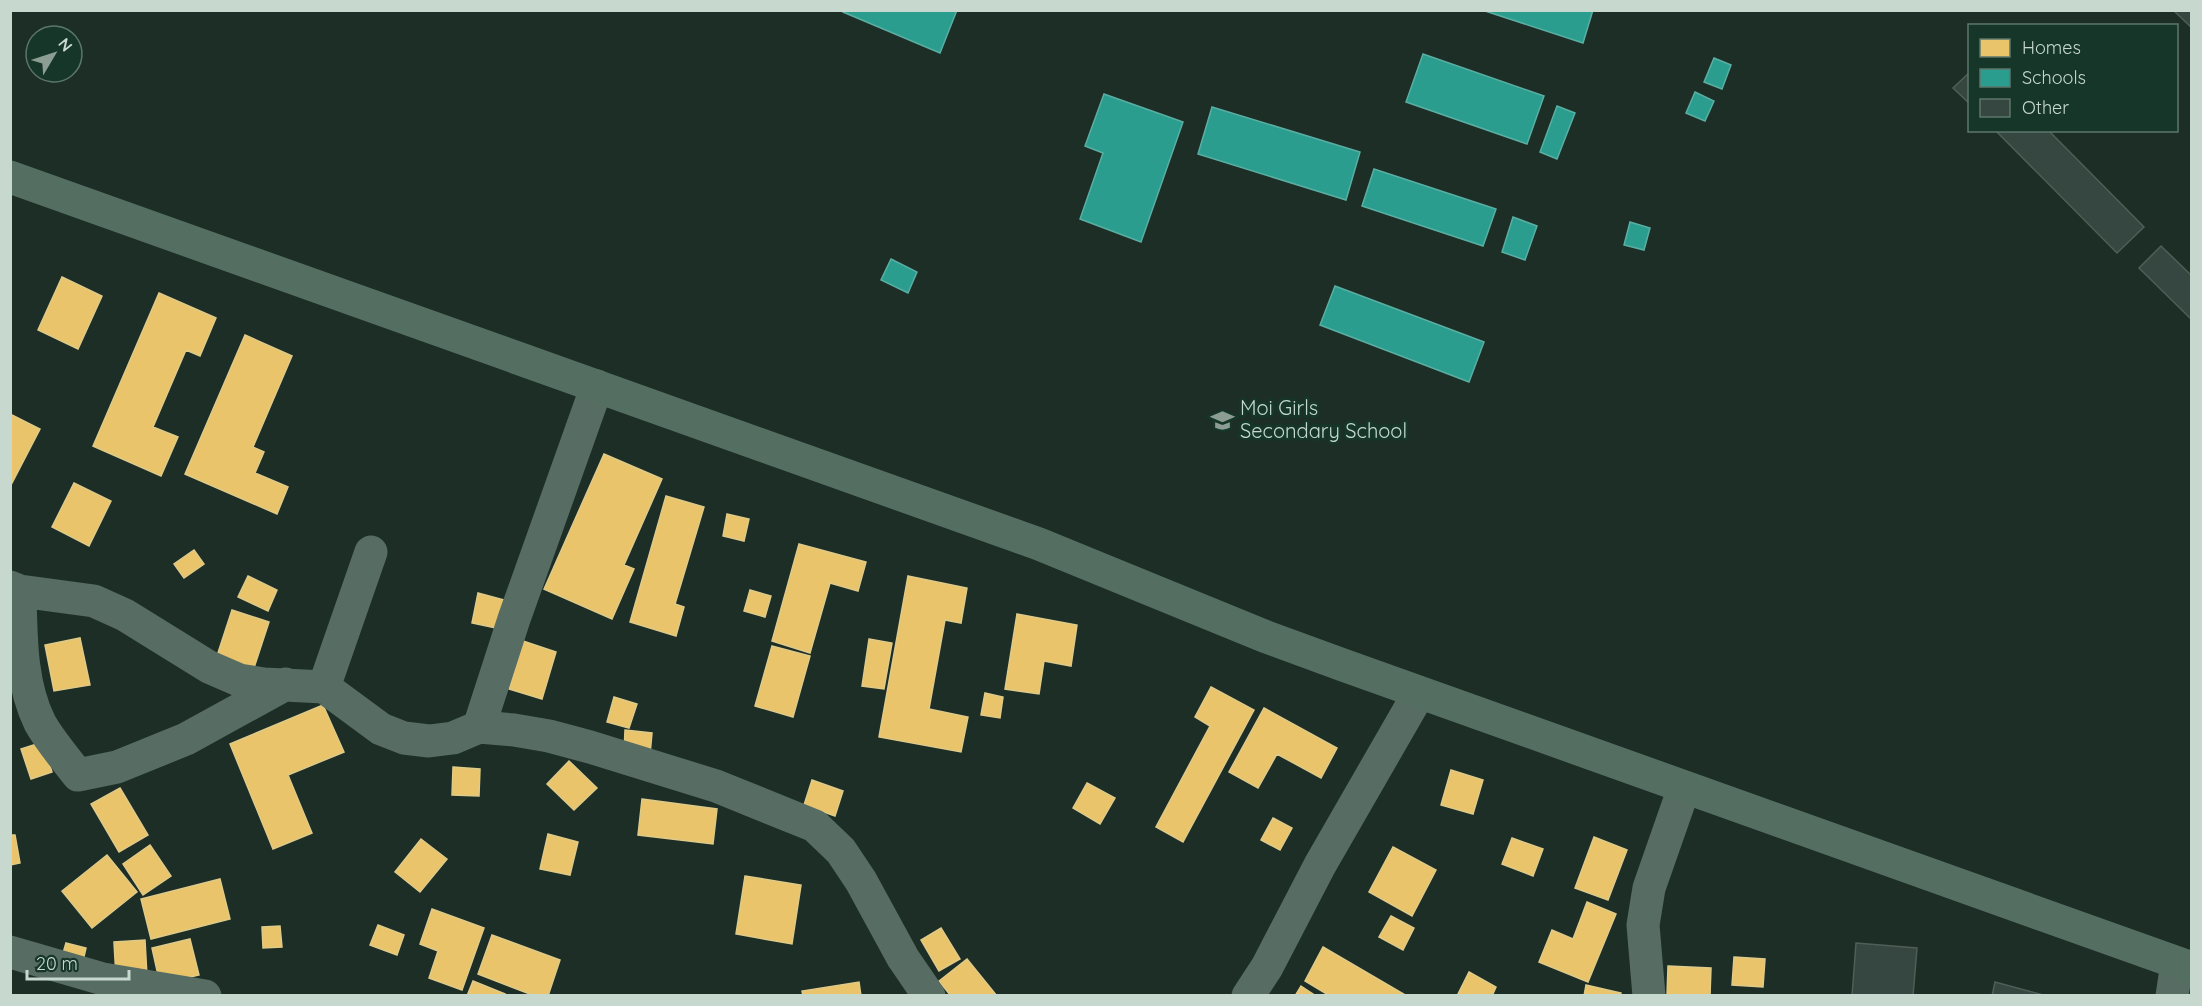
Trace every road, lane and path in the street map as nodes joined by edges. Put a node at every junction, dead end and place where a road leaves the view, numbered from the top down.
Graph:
1 (10, 177) edge
2 (597, 386) junction
3 (371, 552) dead end
4 (15, 589) edge
5 (286, 684) junction
6 (324, 687) junction
7 (1419, 693) junction
8 (479, 727) junction
9 (1684, 788) junction
10 (10, 952) edge
11 (2184, 965) edge
12 (205, 996) edge
13 (929, 996) edge
14 (1248, 996) edge
15 (1649, 996) edge
16 (2172, 996) edge

1 - 2 main road
2 - 7 main road
2 - 8 street
3 - 6 street
4 - 5 street
4 - 5 street
5 - 6 street
6 - 8 street
7 - 9 main road
7 - 14 street
8 - 13 street
9 - 11 main road
9 - 15 street
10 - 12 street
11 - 16 street

